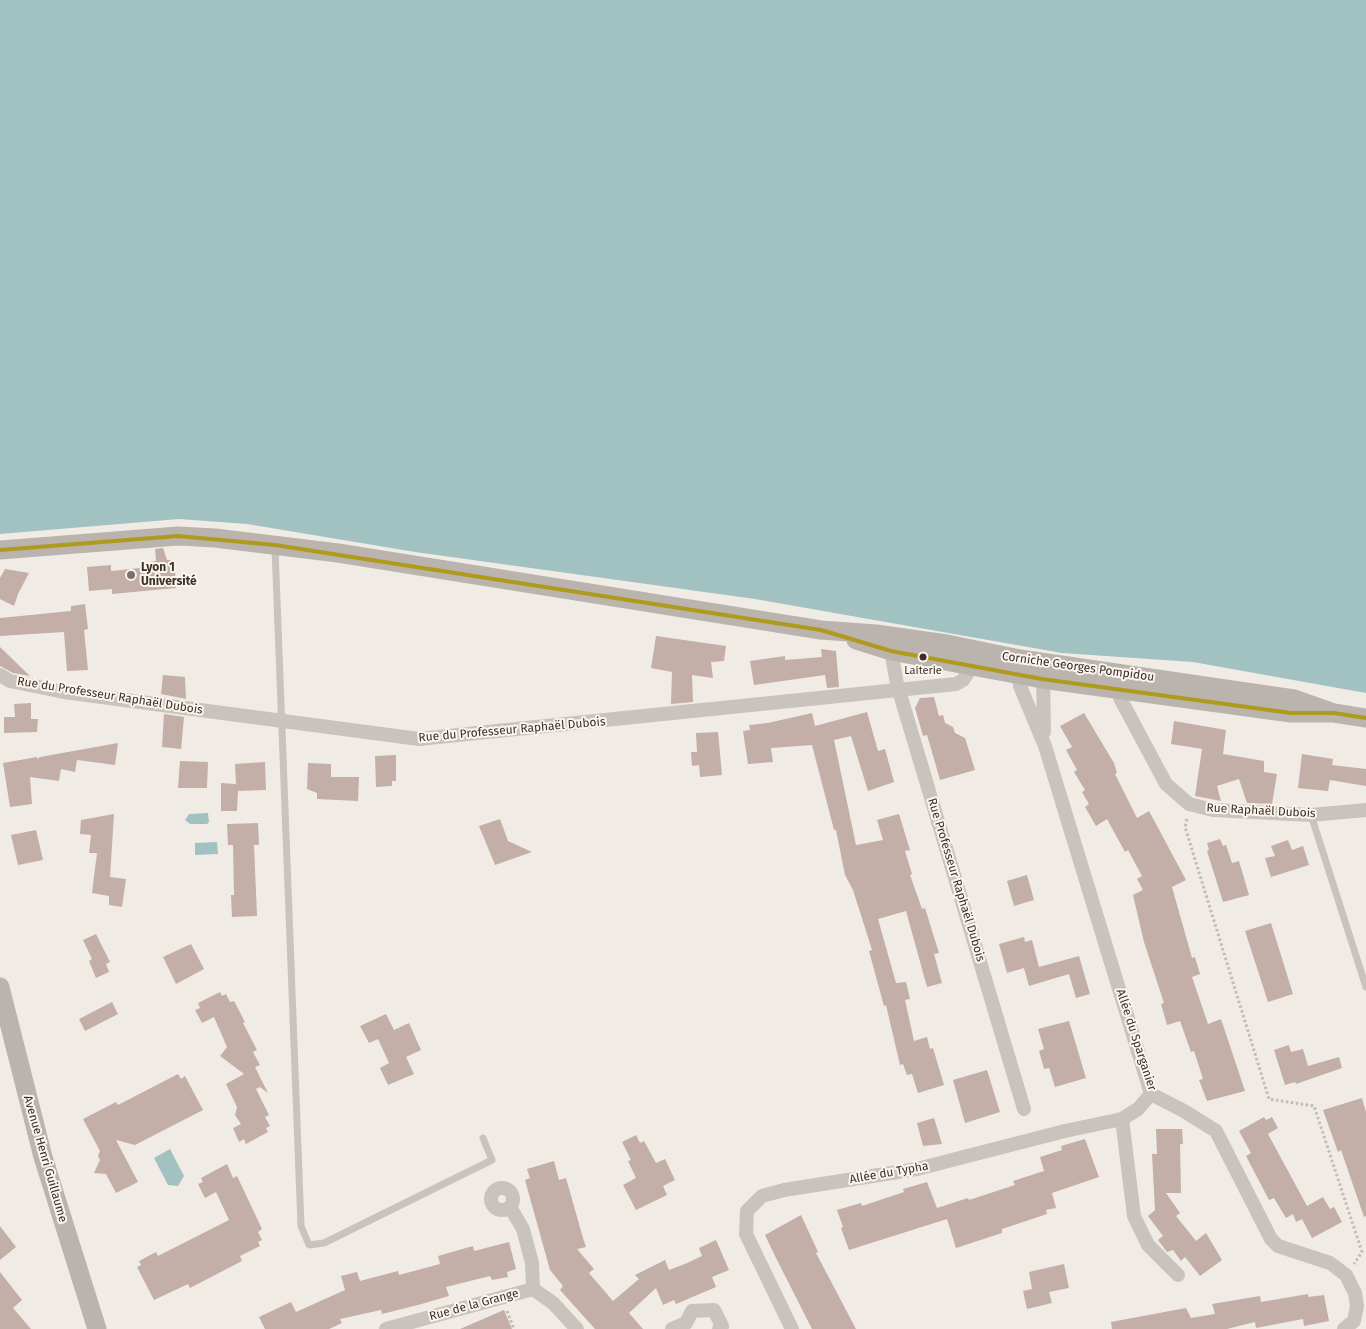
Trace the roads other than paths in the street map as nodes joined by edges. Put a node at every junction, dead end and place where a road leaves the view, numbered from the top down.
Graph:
1 (275, 545) junction
2 (0, 550) edge
3 (821, 630) junction
4 (890, 650) junction
5 (971, 658) junction
6 (1020, 667) junction
7 (1042, 671) junction
8 (0, 675) edge
9 (1121, 682) junction
10 (899, 691) junction
11 (1366, 718) edge
12 (282, 722) junction
13 (1045, 746) junction
14 (1366, 810) edge
15 (1310, 815) junction
16 (0, 987) edge
17 (1366, 987) edge
18 (1151, 1094) junction
19 (1024, 1109) dead end
20 (1122, 1119) junction
21 (483, 1138) dead end
22 (510, 1207) dead end
23 (1178, 1275) dead end
24 (533, 1289) junction
25 (687, 1326) edge
26 (97, 1329) edge
27 (386, 1329) edge
28 (577, 1329) edge
29 (672, 1329) edge
30 (719, 1329) edge
31 (792, 1329) edge
32 (1344, 1329) edge

1 - 2 main road, Corniche Georges Pompidou
1 - 3 main road, Corniche Georges Pompidou
1 - 12 lane
3 - 4 main road, Corniche Georges Pompidou
3 - 5 main road, Corniche Georges Pompidou
4 - 5 main road, Corniche Georges Pompidou
4 - 10 street, Rue Professeur Raphaël Dubois
5 - 6 main road, Corniche Georges Pompidou
5 - 10 street, Rue du Professeur Raphaël Dubois
6 - 7 main road, Corniche Georges Pompidou
6 - 13 street, Allée du Sparganier
7 - 9 main road, Corniche Georges Pompidou
7 - 13 street, Allée du Sparganier
8 - 12 street, Rue du Professeur Raphaël Dubois
9 - 11 main road, Corniche Georges Pompidou
9 - 15 street, Rue Raphaël Dubois
10 - 12 street, Rue du Professeur Raphaël Dubois
10 - 19 street, Rue Professeur Raphaël Dubois
12 - 21 lane
13 - 18 street, Allée du Sparganier
14 - 15 street, Rue Raphaël Dubois
15 - 17 lane
16 - 26 main road, Avenue Henri Guillaume
18 - 20 street, Allée du Typha
18 - 32 street, Allée du Sparganier
20 - 23 street
20 - 31 street, Allée du Typha
22 - 24 street
24 - 27 street, Rue de la Grange
24 - 28 street, Rue de la Grange
25 - 29 street
25 - 30 street

